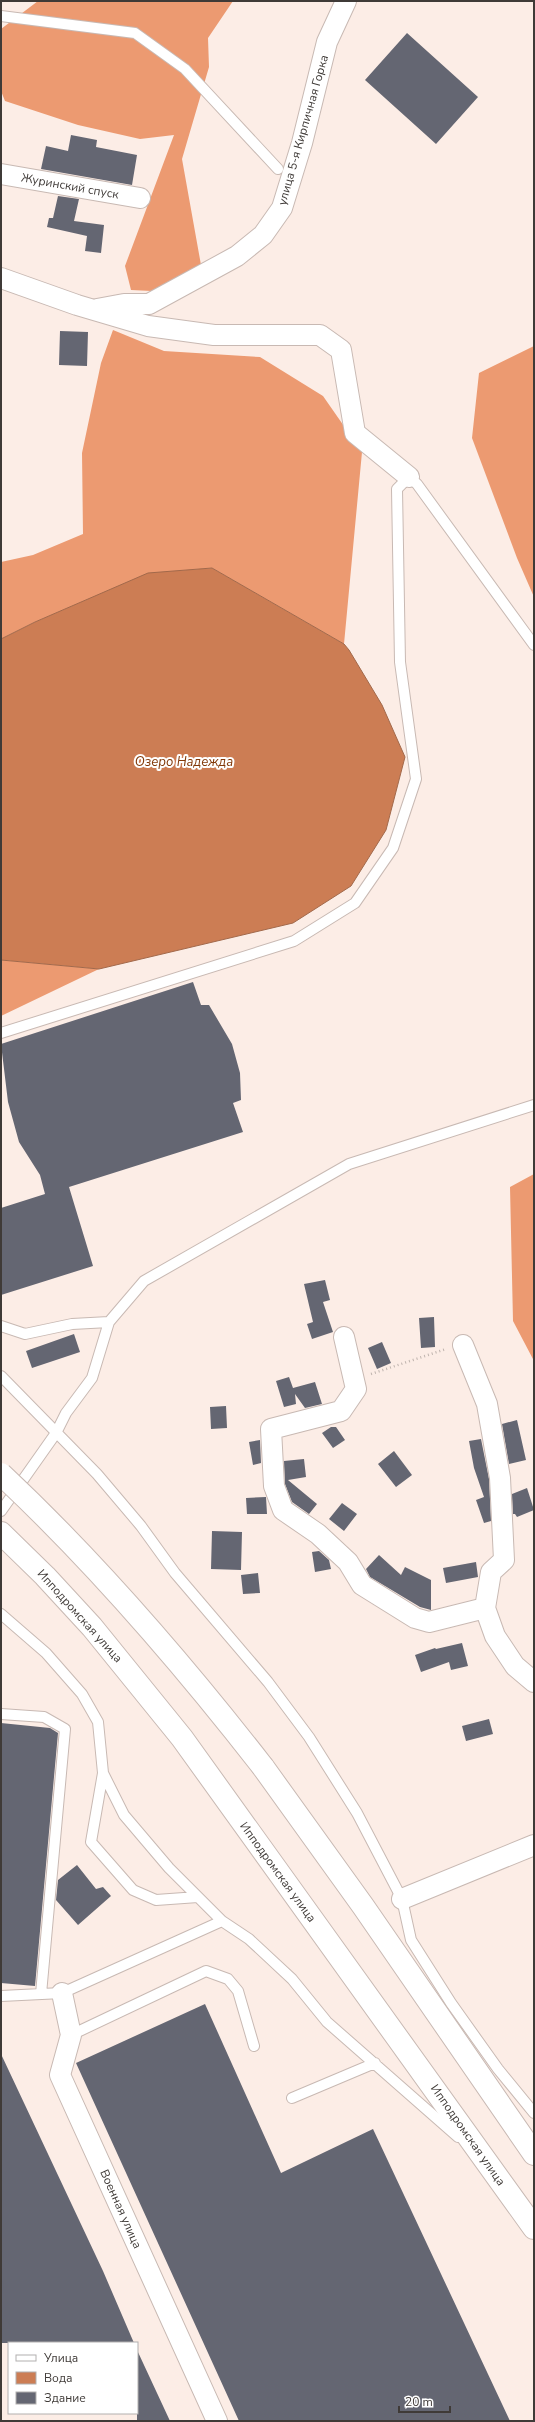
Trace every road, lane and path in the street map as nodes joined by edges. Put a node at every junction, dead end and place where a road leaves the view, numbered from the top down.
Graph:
1 (346, 1) edge
2 (1, 16) edge
3 (278, 169) dead end
4 (1, 174) edge
5 (140, 198) dead end
6 (1, 278) edge
7 (93, 310) junction
8 (409, 477) junction
9 (534, 645) edge
10 (1, 1033) edge
11 (534, 1106) edge
12 (109, 1322) junction
13 (1, 1326) edge
14 (344, 1337) dead end
15 (463, 1344) joint
16 (1, 1376) edge
17 (354, 1380) junction
18 (56, 1433) junction
19 (1, 1474) edge
20 (1, 1511) edge
21 (1, 1533) edge
22 (485, 1608) junction
23 (1, 1614) edge
24 (534, 1682) edge
25 (1, 1714) edge
26 (103, 1773) junction
27 (534, 1845) edge
28 (198, 1897) junction
29 (402, 1899) junction
30 (222, 1922) junction
31 (62, 1993) junction
32 (41, 1994) junction
33 (1, 1996) edge
34 (72, 2035) junction
35 (254, 2046) dead end
36 (375, 2063) junction
37 (292, 2098) dead end
38 (523, 2098) junction
39 (534, 2105) edge
40 (534, 2113) edge
41 (534, 2154) edge
42 (488, 2163) junction
43 (534, 2228) edge
44 (217, 2421) edge

1 - 7 street, улица 5-я Кирпичная Горка
2 - 3 lane
4 - 5 street, Журинский спуск
6 - 7 street
7 - 8 street
8 - 9 lane
8 - 10 lane
11 - 12 lane
12 - 13 lane
12 - 18 lane
14 - 17 street
15 - 17 path
15 - 22 street
16 - 18 lane
17 - 22 street
18 - 20 lane
18 - 29 lane
19 - 41 highway, bridge
21 - 42 highway, Ипподромская улица
22 - 24 street
23 - 26 lane
25 - 32 lane
26 - 28 lane
26 - 28 lane
27 - 29 street
28 - 30 lane
29 - 38 lane
30 - 31 lane
30 - 36 lane
31 - 32 lane
31 - 34 street
32 - 33 lane
34 - 35 lane
34 - 44 street, Военная улица
36 - 37 lane
36 - 42 lane
38 - 39 lane
38 - 40 lane
42 - 43 highway, Ипподромская улица

